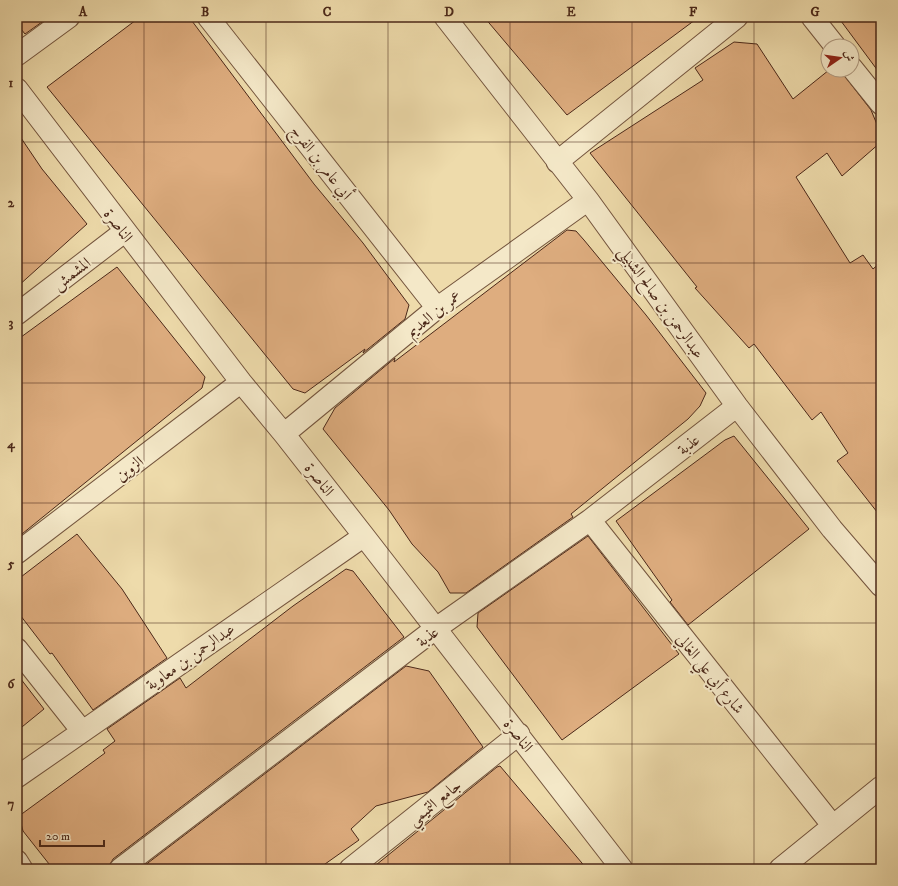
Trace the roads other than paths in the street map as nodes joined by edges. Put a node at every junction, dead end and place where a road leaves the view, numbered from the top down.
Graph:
1 (69, 17) edge
2 (208, 17) edge
3 (445, 17) edge
4 (737, 17) edge
5 (812, 17) edge
6 (829, 38) edge
7 (17, 55) edge
8 (860, 78) edge
9 (17, 89) edge
10 (881, 104) edge
11 (557, 162) junction
12 (588, 200) junction
13 (124, 232) junction
14 (437, 308) junction
15 (17, 314) edge
16 (241, 382) junction
17 (737, 406) junction
18 (284, 434) junction
19 (590, 520) junction
20 (364, 536) junction
21 (17, 553) edge
22 (877, 573) edge
23 (435, 629) junction
24 (17, 649) edge
25 (82, 731) junction
26 (519, 734) junction
27 (17, 777) edge
28 (881, 787) edge
29 (833, 826) junction
30 (17, 861) edge
31 (22, 869) edge
32 (120, 869) edge
33 (350, 869) edge
34 (622, 869) edge
35 (780, 869) edge

1 - 7 street
2 - 14 street, أبي عامر بن الفرج
3 - 11 street, عبدالرحمن بن صالح الشبيلي
4 - 11 street
5 - 6 street
8 - 10 street
9 - 13 street, الناصرة
11 - 12 street, عبدالرحمن بن صالح الشبيلي
12 - 14 street, عمر بن العديم
12 - 17 street, عبدالرحمن بن صالح الشبيلي
13 - 15 street, المشمش
13 - 16 street, الناصرة
14 - 18 street, عمر بن العديم
16 - 18 street, الناصرة
16 - 21 street, الزوين
17 - 19 street, عذبة
17 - 22 street, عبدالرحمن بن صالح الشبيلي
18 - 20 street, الناصرة
19 - 23 street, عذبة
19 - 29 street, شارع أبي علي الغالي
20 - 23 street, الناصرة
20 - 25 street, عبدالرحمن بن معاوية
23 - 26 street, الناصرة
23 - 32 street, عذبة
24 - 25 street
25 - 27 street, عبدالرحمن بن معاوية
26 - 33 street, جامع التميمي
26 - 34 street, الناصرة
28 - 29 street
29 - 35 street
30 - 31 street

